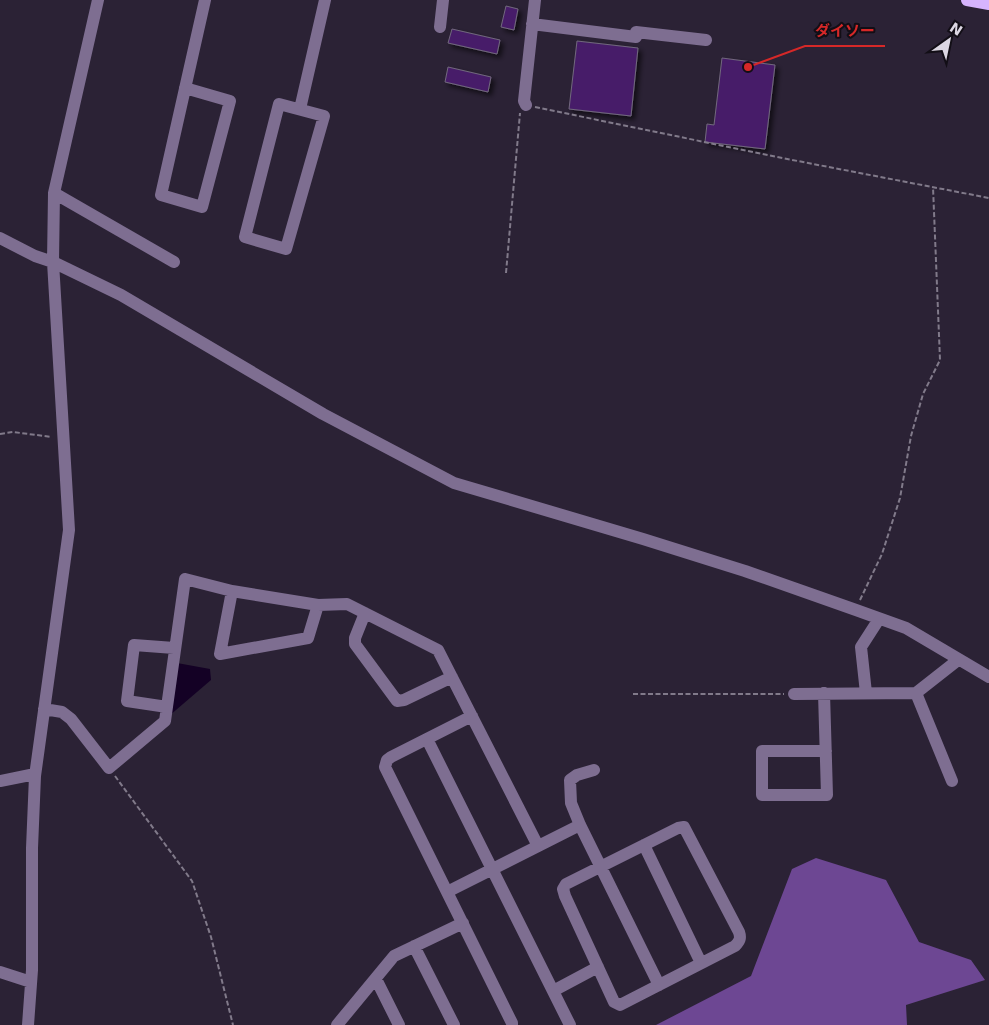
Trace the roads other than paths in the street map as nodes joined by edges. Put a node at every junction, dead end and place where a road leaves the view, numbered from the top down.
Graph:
1 (98, 0) edge
2 (205, 0) edge
3 (325, 0) edge
4 (444, 0) edge
5 (535, 0) edge
6 (967, 0) edge
7 (989, 4) edge
8 (532, 24) junction
9 (440, 26) dead end
10 (706, 40) dead end
11 (185, 88) junction
12 (526, 105) road end
13 (300, 109) junction
14 (54, 193) junction
15 (0, 238) edge
16 (53, 262) junction
17 (174, 262) dead end
18 (232, 591) junction
19 (318, 605) junction
20 (365, 613) junction
21 (879, 618) junction
22 (174, 648) junction
23 (958, 660) junction
24 (452, 677) junction
25 (989, 678) edge
26 (824, 693) junction
27 (866, 693) junction
28 (916, 693) junction
29 (794, 694) road end
30 (167, 707) junction
31 (44, 709) junction
32 (472, 716) junction
33 (427, 739) junction
34 (826, 751) junction
35 (594, 770) dead end
36 (35, 774) junction
37 (952, 781) dead end
38 (0, 782) edge
39 (580, 825) junction
40 (644, 845) junction
41 (538, 846) junction
42 (600, 867) junction
43 (492, 869) junction
44 (447, 892) junction
45 (462, 923) junction
46 (414, 946) junction
47 (701, 963) junction
48 (598, 967) junction
49 (0, 972) edge
50 (376, 979) junction
51 (31, 982) junction
52 (659, 985) junction
53 (553, 991) junction
54 (340, 1024) edge
55 (28, 1025) edge
56 (398, 1025) edge
57 (454, 1025) edge
58 (512, 1025) edge
59 (570, 1025) edge

1 - 14 street
2 - 11 street
3 - 13 street
4 - 9 street
5 - 8 street
6 - 7 main road
8 - 10 street
8 - 12 street
11 - 11 street
13 - 13 street
14 - 16 street
14 - 17 street
15 - 16 street
16 - 21 street
16 - 31 street
18 - 19 street
18 - 19 street
18 - 22 street
19 - 20 street
20 - 24 street
20 - 24 street
21 - 23 street
21 - 27 street
22 - 30 street
22 - 30 street
23 - 25 street
23 - 28 street
24 - 32 street
26 - 27 street
26 - 29 street
26 - 34 street
27 - 28 street
28 - 37 street
30 - 31 street
31 - 36 street
32 - 33 street
32 - 41 street
33 - 43 street
33 - 44 street
34 - 34 street
35 - 39 street
36 - 38 street
36 - 51 street
39 - 41 street
39 - 42 street
40 - 42 street
40 - 47 street
40 - 47 street
41 - 43 street
42 - 48 street
42 - 52 street
43 - 44 street
43 - 53 street
44 - 45 street
45 - 46 street
45 - 58 street
46 - 50 street
46 - 57 street
47 - 52 street
48 - 52 street
48 - 53 street
49 - 51 street
50 - 54 street
50 - 56 street
51 - 55 street
53 - 59 street

